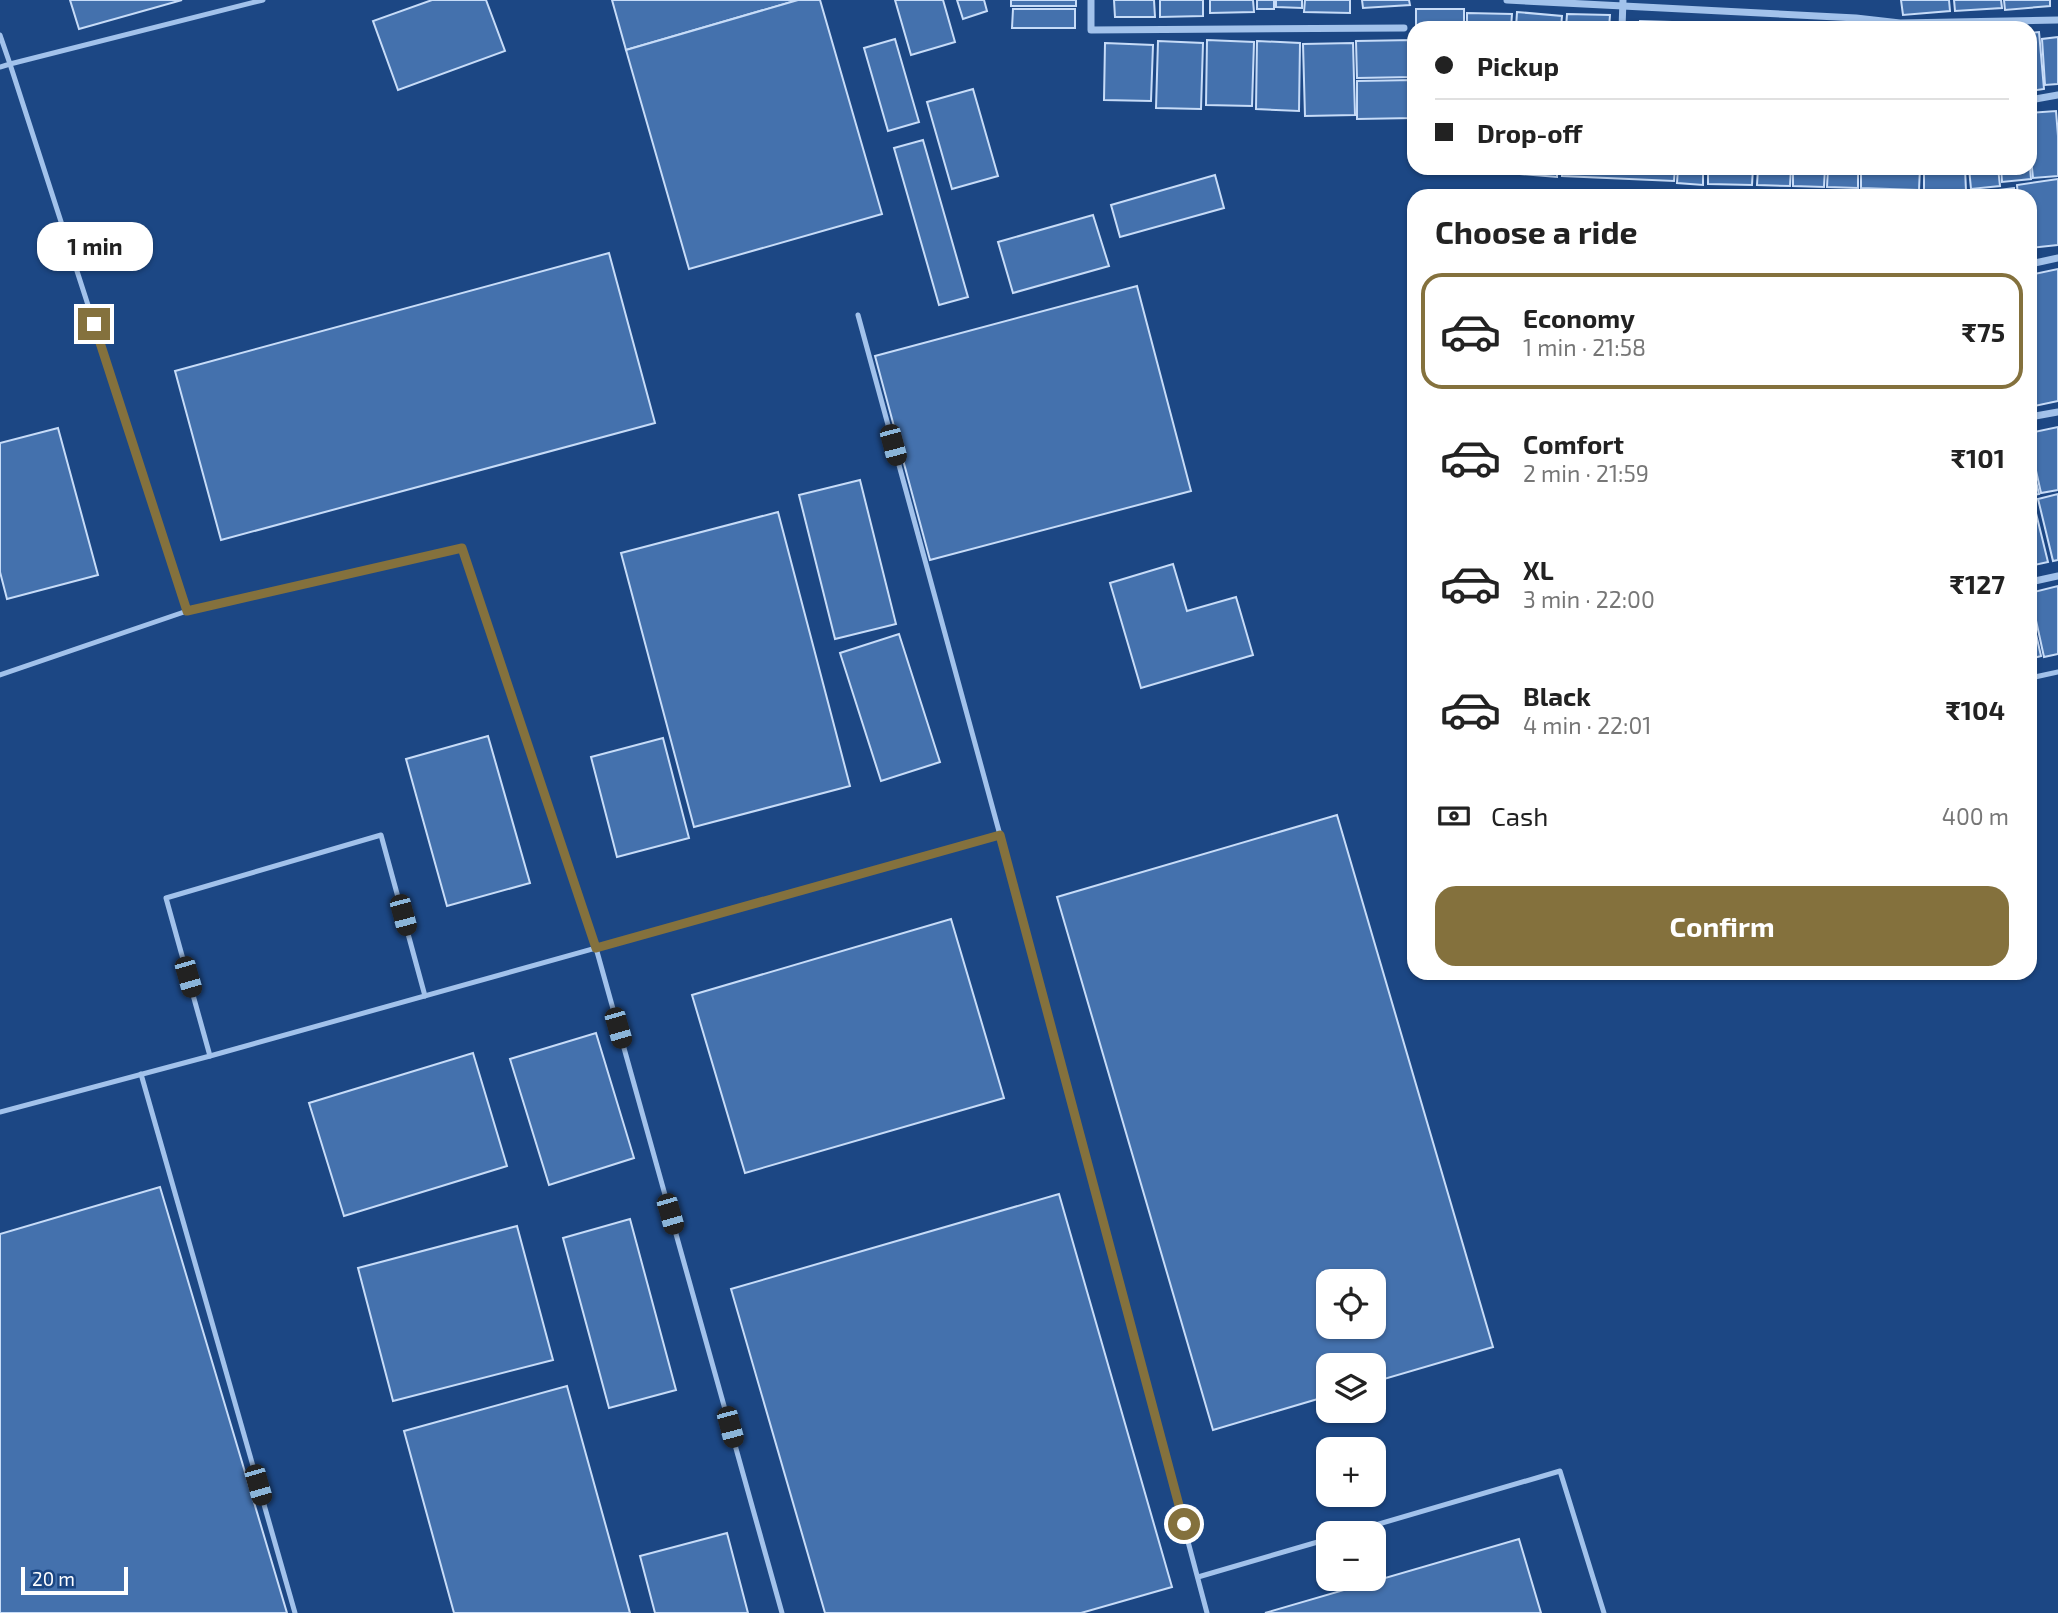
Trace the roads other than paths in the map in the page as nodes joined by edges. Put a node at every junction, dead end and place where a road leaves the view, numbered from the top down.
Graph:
1 (263, 0) edge
2 (1091, 0) edge
3 (1507, 0) edge
4 (1623, 3) edge
5 (2058, 20) edge
6 (1622, 21) edge
7 (1882, 21) edge
8 (2005, 21) edge
9 (1404, 28) dead end
10 (0, 34) edge
11 (9, 64) junction
12 (0, 67) edge
13 (2058, 95) edge
14 (2037, 99) edge
15 (2058, 258) edge
16 (2037, 262) edge
17 (858, 315) dead end
18 (2058, 412) edge
19 (2037, 416) edge
20 (2058, 576) edge
21 (2037, 580) edge
22 (187, 611) junction
23 (2058, 672) edge
24 (0, 675) edge
25 (2037, 676) edge
26 (1000, 835) junction
27 (596, 948) junction
28 (425, 996) junction
29 (210, 1056) junction
30 (141, 1074) junction
31 (0, 1112) edge
32 (1386, 1522) edge
33 (1316, 1543) edge
34 (1198, 1577) junction
35 (295, 1613) edge
36 (782, 1613) edge
37 (1207, 1613) edge
38 (1604, 1613) edge

1 - 11 lane
2 - 9 street
3 - 4 street
4 - 6 street
4 - 7 street
5 - 8 street
10 - 11 lane
11 - 12 lane
11 - 22 lane
13 - 14 street
15 - 16 street
17 - 26 lane
18 - 19 street
20 - 21 street
22 - 24 lane
22 - 27 lane
23 - 25 lane
26 - 27 lane
26 - 34 lane
27 - 28 lane
27 - 36 lane
28 - 29 lane
28 - 29 lane
29 - 30 lane
30 - 31 lane
30 - 35 lane
32 - 38 lane
33 - 34 lane
34 - 37 lane

